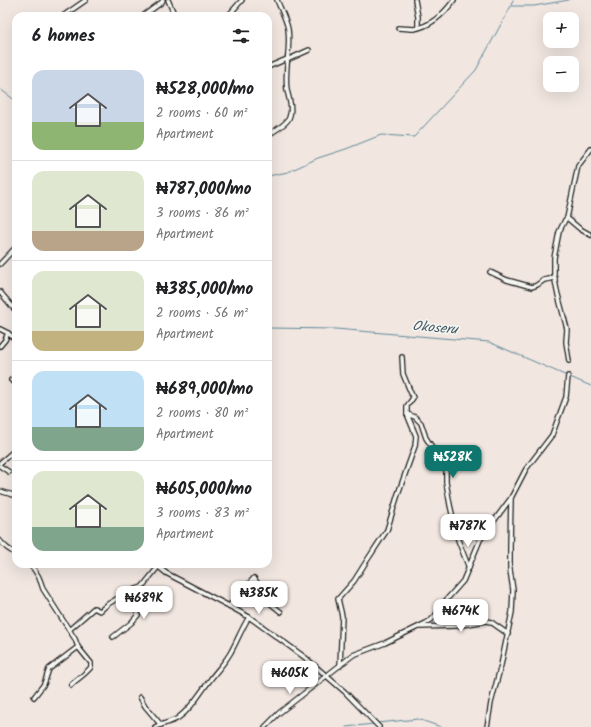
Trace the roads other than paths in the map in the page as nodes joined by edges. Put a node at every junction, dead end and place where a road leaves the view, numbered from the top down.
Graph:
1 (86, 0) edge
2 (163, 0) edge
3 (168, 0) edge
4 (242, 0) edge
5 (277, 0) edge
6 (415, 0) edge
7 (454, 0) edge
8 (69, 12) edge
9 (148, 12) edge
10 (172, 12) edge
11 (232, 12) edge
12 (418, 27) junction
13 (398, 28) dead end
14 (309, 50) dead end
15 (287, 60) junction
16 (272, 65) edge
17 (272, 133) edge
18 (591, 149) edge
19 (567, 218) junction
20 (591, 235) edge
21 (12, 251) edge
22 (0, 264) edge
23 (490, 272) dead end
24 (555, 278) junction
25 (0, 292) edge
26 (12, 306) edge
27 (0, 330) edge
28 (8, 334) junction
29 (12, 337) edge
30 (0, 346) edge
31 (402, 358) dead end
32 (569, 361) dead end
33 (568, 376) dead end
34 (407, 414) junction
35 (12, 453) edge
36 (0, 465) edge
37 (9, 472) dead end
38 (0, 491) edge
39 (12, 495) edge
40 (511, 498) junction
41 (0, 541) edge
42 (12, 551) edge
43 (33, 568) edge
44 (154, 568) edge
45 (160, 568) edge
46 (468, 568) junction
47 (128, 592) junction
48 (229, 606) junction
49 (281, 612) dead end
50 (249, 617) junction
51 (416, 628) junction
52 (69, 630) junction
53 (508, 634) junction
54 (113, 637) dead end
55 (78, 647) junction
56 (340, 666) junction
57 (326, 676) junction
58 (71, 685) dead end
59 (34, 697) dead end
60 (140, 697) dead end
61 (160, 725) junction
62 (155, 727) edge
63 (266, 727) edge
64 (379, 727) edge
65 (486, 727) edge

1 - 8 street
2 - 9 street
3 - 10 street
4 - 11 street
5 - 15 street
6 - 12 street
7 - 12 street
12 - 13 street
14 - 15 street
15 - 16 street
15 - 17 street
18 - 19 street
19 - 20 street
19 - 24 street
21 - 22 street
23 - 24 street
24 - 32 street
25 - 26 street
27 - 28 street
28 - 29 street
28 - 30 street
31 - 34 street
33 - 40 street
34 - 46 street
34 - 56 street
35 - 36 street
36 - 37 street
38 - 39 street
40 - 46 street
40 - 53 street
41 - 42 street
43 - 52 street
44 - 47 street
45 - 48 street
46 - 51 street
47 - 52 street
47 - 54 street
48 - 49 street
48 - 50 street
50 - 57 street
50 - 61 street
51 - 53 street
51 - 56 street
52 - 55 street
53 - 65 street
55 - 58 street
55 - 59 street
56 - 57 street
57 - 63 street
57 - 64 street
60 - 61 street
61 - 62 street

